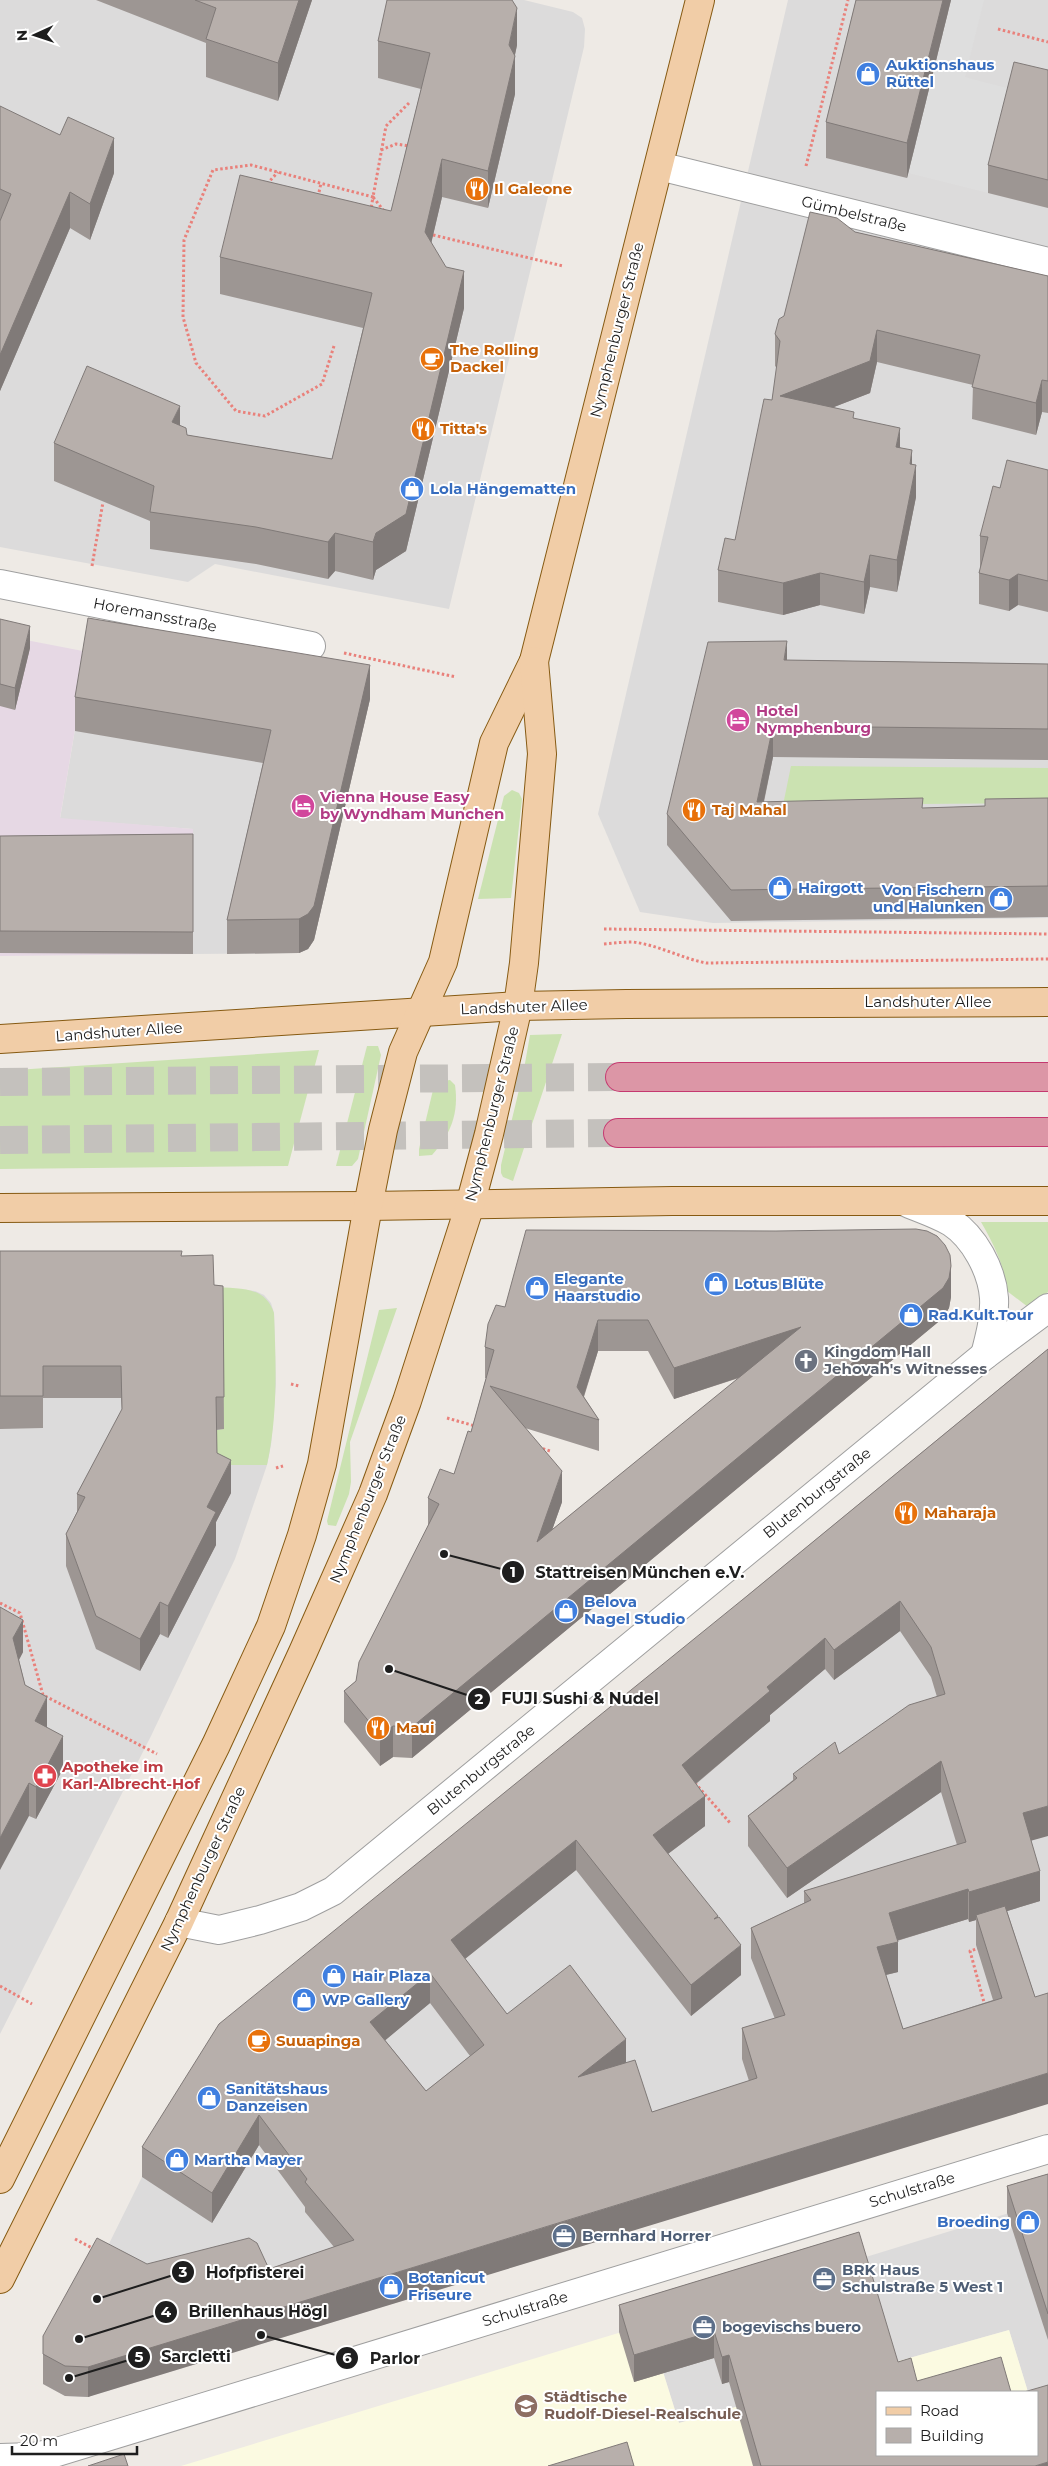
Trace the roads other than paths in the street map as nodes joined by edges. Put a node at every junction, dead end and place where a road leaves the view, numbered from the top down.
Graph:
1 (700, 0) edge
2 (659, 166) junction
3 (1048, 262) edge
4 (0, 584) edge
5 (311, 646) road end
6 (534, 661) junction
7 (1048, 1002) edge
8 (518, 1006) junction
9 (420, 1011) junction
10 (0, 1039) edge
11 (620, 1076) tunnel mouth
12 (1048, 1077) edge
13 (1048, 1132) edge
14 (618, 1133) tunnel mouth
15 (1048, 1201) edge
16 (905, 1202) junction
17 (470, 1205) junction
18 (368, 1206) junction
19 (0, 1208) edge
20 (1048, 1308) edge
21 (985, 1355) junction
22 (179, 1922) junction
23 (1048, 2148) edge
24 (0, 2179) edge
25 (0, 2279) edge
26 (0, 2458) edge

1 - 2 main road, Nymphenburger Straße
2 - 3 street, Gümbelstraße
2 - 6 main road, Nymphenburger Straße
4 - 5 street, Horemansstraße
6 - 8 main road, Nymphenburger Straße
6 - 9 main road, Nymphenburger Straße
7 - 8 main road, Landshuter Allee
8 - 9 main road, Landshuter Allee
8 - 17 main road, Nymphenburger Straße
9 - 10 main road, Landshuter Allee
9 - 18 main road, Nymphenburger Straße
11 - 12 highway
13 - 14 highway
15 - 16 main road
16 - 17 main road
16 - 21 street
17 - 18 main road
17 - 22 main road, Nymphenburger Straße
18 - 19 main road
18 - 24 main road, Nymphenburger Straße
20 - 21 street, Blutenburgstraße
21 - 22 street, Blutenburgstraße
22 - 25 main road, Nymphenburger Straße
23 - 26 street, Schulstraße

